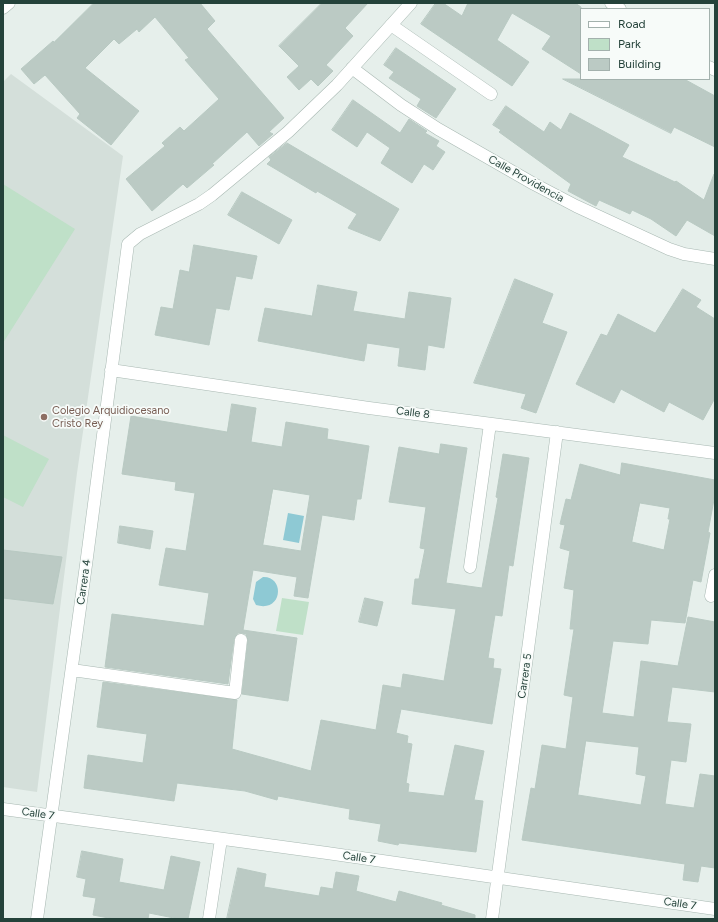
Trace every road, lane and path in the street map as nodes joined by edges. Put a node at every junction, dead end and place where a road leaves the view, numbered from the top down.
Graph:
1 (8, 3) edge
2 (411, 3) edge
3 (3, 8) edge
4 (391, 25) junction
5 (352, 68) junction
6 (491, 94) dead end
7 (715, 259) edge
8 (111, 370) junction
9 (490, 424) junction
10 (558, 432) junction
11 (715, 453) edge
12 (470, 567) dead end
13 (715, 575) edge
14 (711, 596) dead end
15 (241, 640) dead end
16 (72, 670) junction
17 (3, 809) edge
18 (52, 816) junction
19 (221, 839) junction
20 (498, 878) junction
21 (715, 909) edge
22 (37, 919) edge
23 (209, 919) edge
24 (492, 919) edge

1 - 3 street
2 - 4 street
4 - 5 street
4 - 6 street
5 - 7 street, Calle Providencia
5 - 8 street, Carrera 4
8 - 9 street, Calle 8
8 - 16 street, Carrera 4
9 - 10 street, Calle 8
9 - 12 street
10 - 11 street, Calle 8
10 - 20 street, Carrera 5
13 - 14 street
15 - 16 street
16 - 18 street, Carrera 4
17 - 18 street, Calle 7
18 - 19 street, Calle 7
18 - 22 street, Carrera 4
19 - 20 street, Calle 7
19 - 23 street
20 - 21 street, Calle 7
20 - 24 street, Carrera 5

